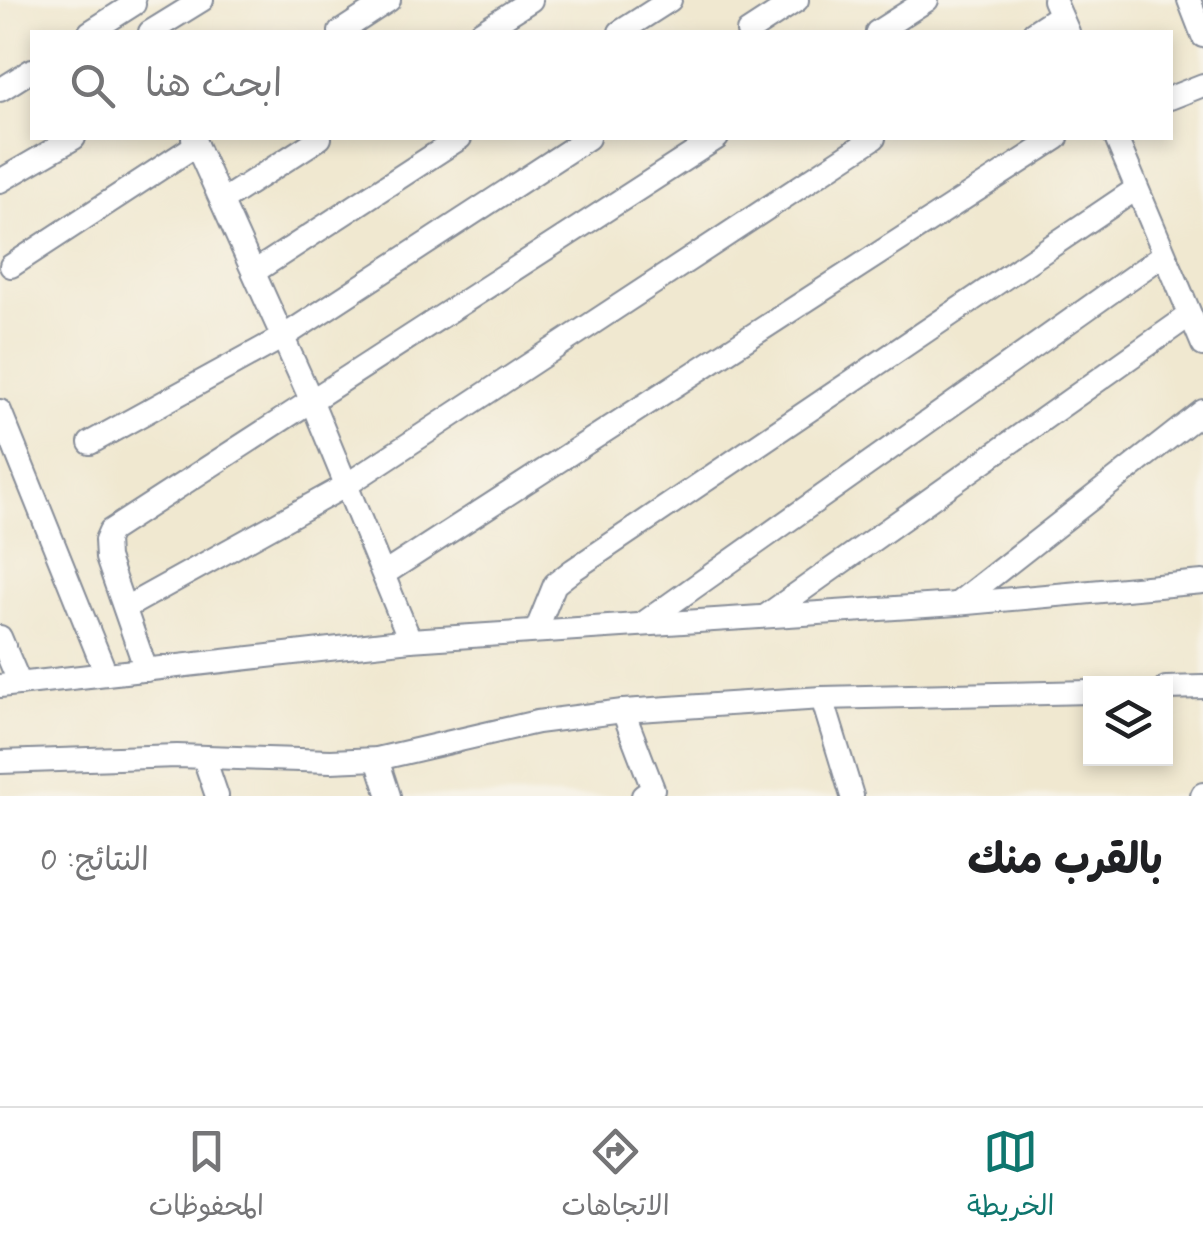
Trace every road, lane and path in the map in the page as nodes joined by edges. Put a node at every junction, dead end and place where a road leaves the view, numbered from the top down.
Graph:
1 (202, 0) edge
2 (388, 0) edge
3 (532, 0) edge
4 (670, 0) edge
5 (797, 0) edge
6 (927, 0) edge
7 (1189, 0) edge
8 (133, 2) edge
9 (1061, 16) edge
10 (93, 30) edge
11 (147, 30) edge
12 (151, 30) edge
13 (343, 30) edge
14 (485, 30) edge
15 (623, 30) edge
16 (751, 30) edge
17 (881, 30) edge
18 (1037, 30) edge
19 (1203, 36) edge
20 (30, 71) edge
21 (1203, 85) edge
22 (0, 90) edge
23 (1173, 97) edge
24 (71, 140) edge
25 (317, 140) edge
26 (457, 140) edge
27 (585, 140) edge
28 (714, 140) edge
29 (871, 140) edge
30 (1053, 140) edge
31 (1117, 140) edge
32 (195, 141) edge
33 (0, 182) edge
34 (1136, 189) junction
35 (222, 202) junction
36 (1163, 255) junction
37 (11, 266) dead end
38 (254, 272) junction
39 (1190, 315) junction
40 (283, 338) junction
41 (1203, 345) edge
42 (312, 402) junction
43 (0, 411) edge
44 (1203, 411) edge
45 (90, 444) dead end
46 (345, 486) junction
47 (384, 574) junction
48 (1203, 582) edge
49 (956, 604) junction
50 (126, 608) junction
51 (768, 615) junction
52 (642, 624) junction
53 (536, 631) junction
54 (0, 637) edge
55 (410, 640) junction
56 (146, 670) junction
57 (106, 674) junction
58 (10, 685) edge
59 (1203, 687) edge
60 (1173, 688) edge
61 (1083, 692) edge
62 (822, 698) junction
63 (623, 711) junction
64 (204, 758) junction
65 (377, 759) junction
66 (0, 762) edge
67 (217, 796) edge
68 (389, 796) edge
69 (643, 796) edge
70 (852, 796) edge

1 - 12 street
2 - 13 street
3 - 14 street
4 - 15 street
5 - 16 street
6 - 17 street
7 - 19 street
8 - 10 street
8 - 11 street
9 - 18 street
20 - 22 street
21 - 23 street
24 - 33 street
25 - 35 street
26 - 38 street
27 - 40 street
28 - 42 street
29 - 46 street
30 - 47 street
31 - 34 street
32 - 35 street
32 - 37 street
34 - 36 street
34 - 53 street
35 - 38 street
36 - 39 street
36 - 52 street
38 - 40 street
39 - 41 street
39 - 51 street
40 - 42 street
40 - 45 street
42 - 46 street
42 - 50 street
43 - 57 street
44 - 49 street
46 - 47 street
46 - 50 street
47 - 55 street
48 - 49 street
49 - 51 street
50 - 56 street
51 - 52 street
52 - 53 street
53 - 55 street
54 - 58 street
55 - 56 street
56 - 57 street
57 - 58 street
59 - 60 street
61 - 62 street
62 - 63 street
62 - 70 street
63 - 65 street
63 - 69 street
64 - 65 street
64 - 66 street
64 - 67 street
65 - 68 street

